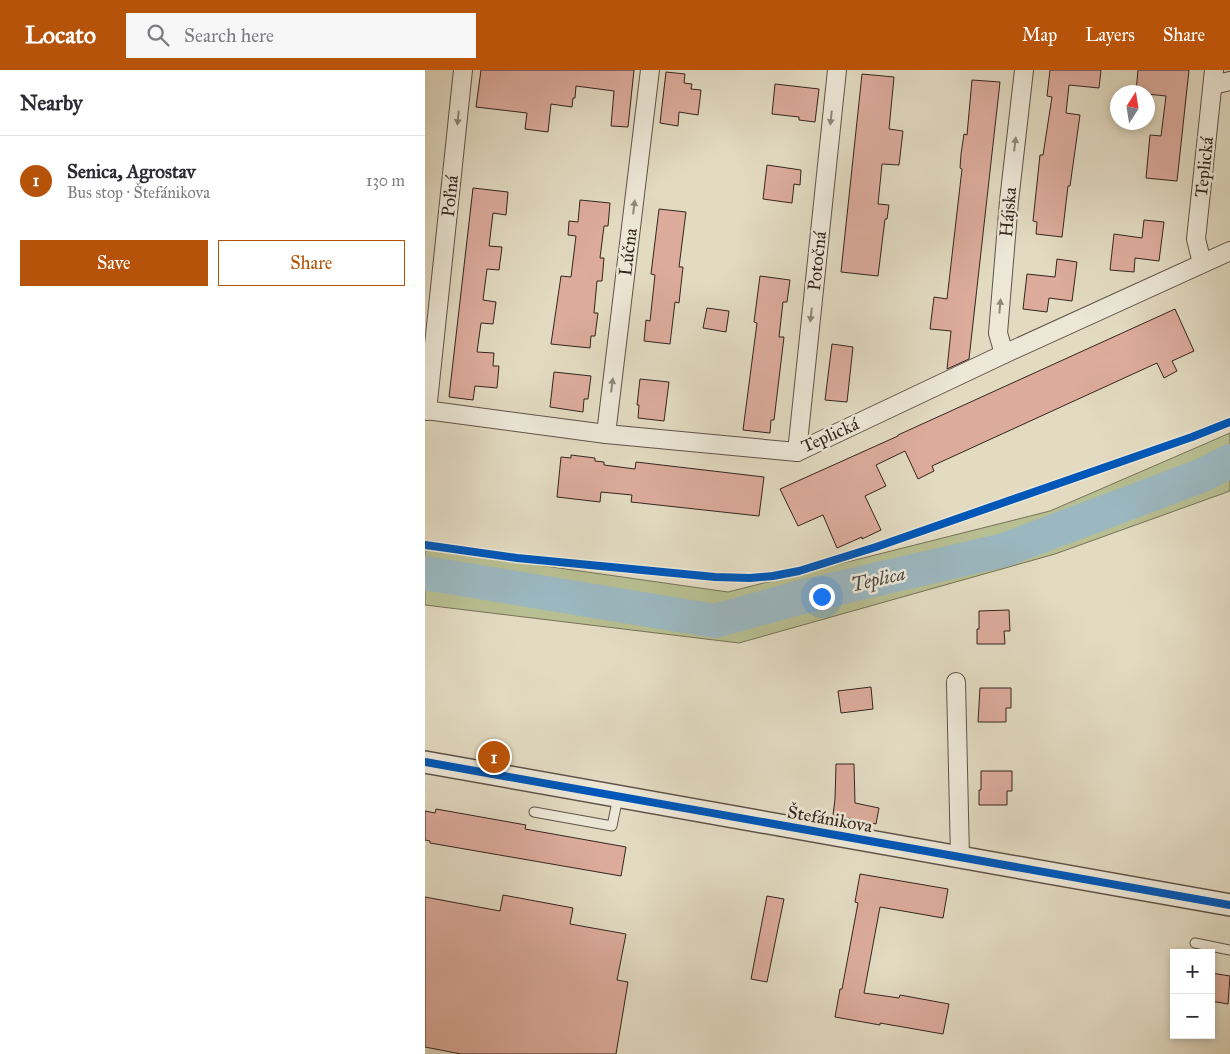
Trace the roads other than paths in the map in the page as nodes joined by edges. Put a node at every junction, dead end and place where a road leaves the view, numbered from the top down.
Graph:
1 (463, 70) edge
2 (650, 70) edge
3 (837, 70) edge
4 (1024, 70) edge
5 (1219, 79) edge
6 (1230, 251) edge
7 (1202, 263) junction
8 (1004, 354) junction
9 (426, 411) edge
10 (606, 434) junction
11 (797, 452) junction
12 (956, 682) dead end
13 (425, 762) edge
14 (618, 796) junction
15 (534, 812) dead end
16 (960, 857) junction
17 (1230, 905) edge
18 (1195, 944) dead end
19 (1230, 950) edge

1 -> 9 street, Poľná
10 -> 2 street, Lúčna
3 -> 11 street, Potočná
8 -> 4 street, Hájska
5 - 7 street, Teplická
6 - 7 street, Teplická
7 - 8 street, Teplická
8 - 11 street, Teplická
9 - 10 street, Teplická
10 - 11 street, Teplická
12 - 16 street
13 - 14 street, Štefánikova
14 - 15 lane
14 - 16 street, Štefánikova
16 - 17 street, Štefánikova
18 - 19 lane

